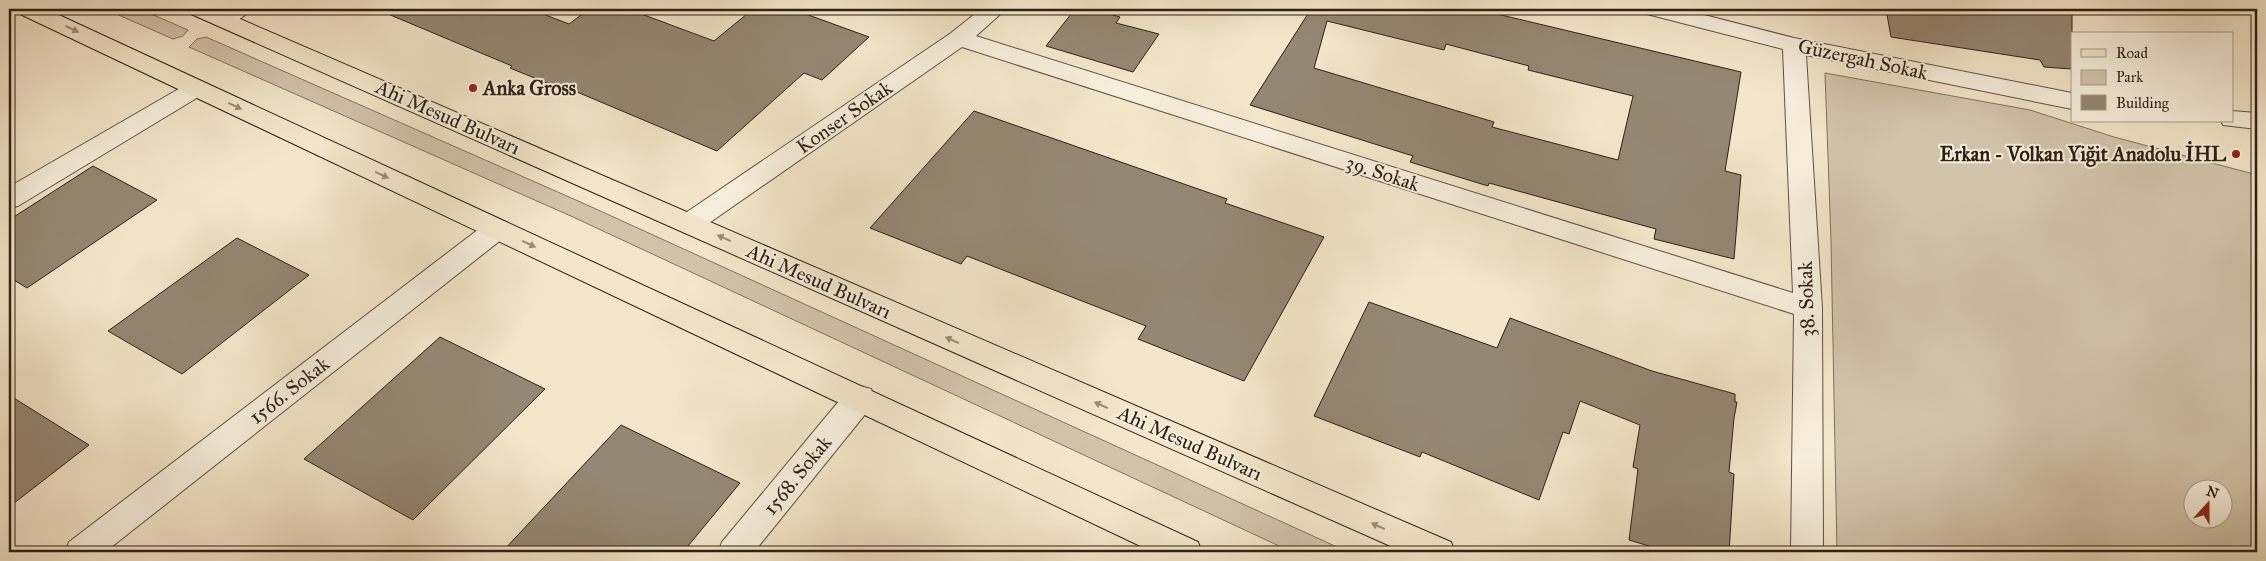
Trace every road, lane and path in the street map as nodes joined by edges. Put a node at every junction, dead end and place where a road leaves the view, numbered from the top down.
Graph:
1 (28, 9) edge
2 (995, 9) edge
3 (1655, 9) edge
4 (220, 12) edge
5 (958, 38) junction
6 (1794, 45) junction
7 (197, 88) junction
8 (2071, 101) edge
9 (2234, 119) edge
10 (2257, 122) edge
11 (9, 199) edge
12 (690, 223) junction
13 (497, 229) junction
14 (1808, 308) junction
15 (860, 398) junction
16 (1423, 549) edge
17 (81, 552) edge
18 (734, 552) edge
19 (1186, 552) edge
20 (1807, 552) edge

1 -> 7 main road
2 - 5 street, Konser Sokak
3 - 6 street, Güzergah Sokak
4 - 12 main road, Ahi Mesud Bulvarı
5 - 12 street, Konser Sokak
5 - 14 street, 39. Sokak
6 - 8 street, Güzergah Sokak
6 - 14 street, 38. Sokak
7 - 11 street
7 -> 13 main road
9 - 10 street
16 -> 12 main road, Ahi Mesud Bulvarı
13 -> 15 main road
13 - 17 street, 1566. Sokak
14 - 20 street, 38. Sokak
15 - 18 street, 1568. Sokak
15 - 19 main road

